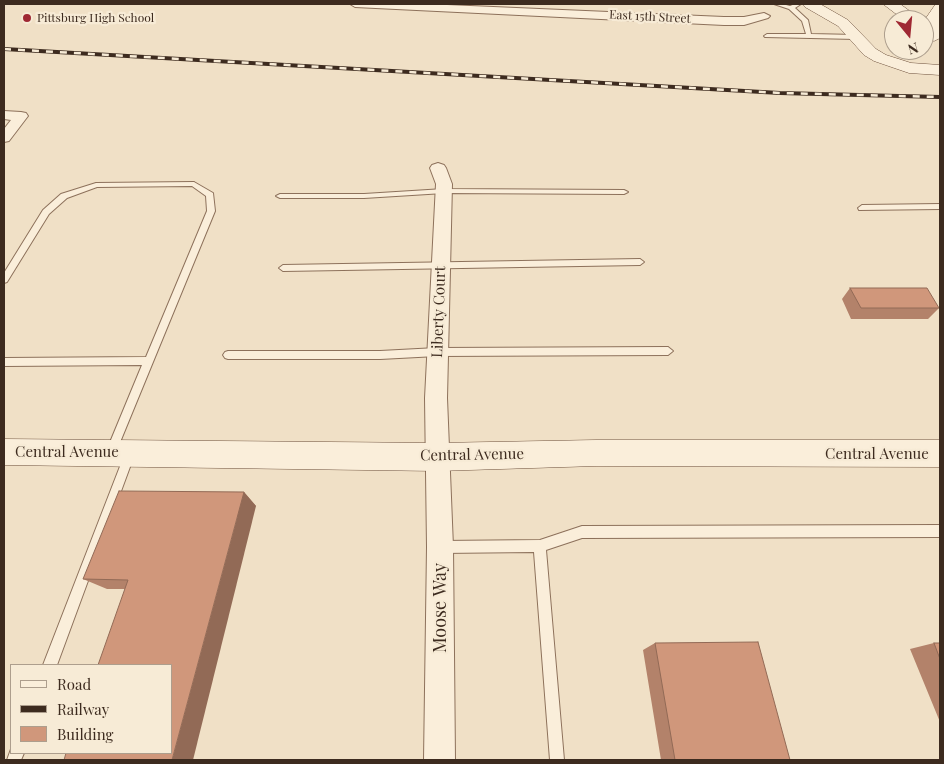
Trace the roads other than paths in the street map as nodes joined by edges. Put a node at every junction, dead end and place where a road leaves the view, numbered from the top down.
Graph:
1 (356, 4) edge
2 (777, 4) edge
3 (799, 4) edge
4 (810, 4) edge
5 (433, 6) edge
6 (791, 8) junction
7 (764, 16) dead end
8 (766, 36) dead end
9 (809, 36) junction
10 (856, 37) junction
11 (934, 46) edge
12 (940, 62) edge
13 (940, 70) edge
14 (4, 115) edge
15 (4, 138) edge
16 (438, 168) dead end
17 (444, 191) junction
18 (624, 192) dead end
19 (280, 196) dead end
20 (940, 207) edge
21 (862, 208) dead end
22 (640, 262) dead end
23 (441, 265) junction
24 (283, 268) dead end
25 (4, 280) edge
26 (668, 351) dead end
27 (437, 352) junction
28 (228, 355) dead end
29 (149, 361) junction
30 (4, 362) edge
31 (4, 452) edge
32 (120, 452) junction
33 (940, 454) edge
34 (436, 457) junction
35 (940, 531) edge
36 (540, 546) junction
37 (440, 547) junction
38 (50, 664) edge
39 (440, 760) edge
40 (557, 760) edge

1 - 5 street, East 15th Street
2 - 6 lane
3 - 6 lane
4 - 10 street
5 - 7 street, East 15th Street
6 - 9 lane
8 - 9 lane
9 - 10 lane
10 - 13 street
11 - 12 street
14 - 15 street
16 - 17 street, Liberty Court
17 - 18 lane
17 - 19 lane
17 - 23 street, Liberty Court
20 - 21 lane
22 - 23 lane
23 - 24 lane
23 - 27 street, Liberty Court
25 - 29 lane
26 - 27 lane
27 - 28 lane
27 - 34 street, Liberty Court
29 - 30 lane
29 - 32 lane
31 - 32 street, Central Avenue
32 - 34 street, Central Avenue
32 - 38 lane
33 - 34 street, Central Avenue
34 - 37 street, Moose Way
35 - 36 lane
36 - 37 lane
36 - 40 lane
37 - 39 street, Moose Way

